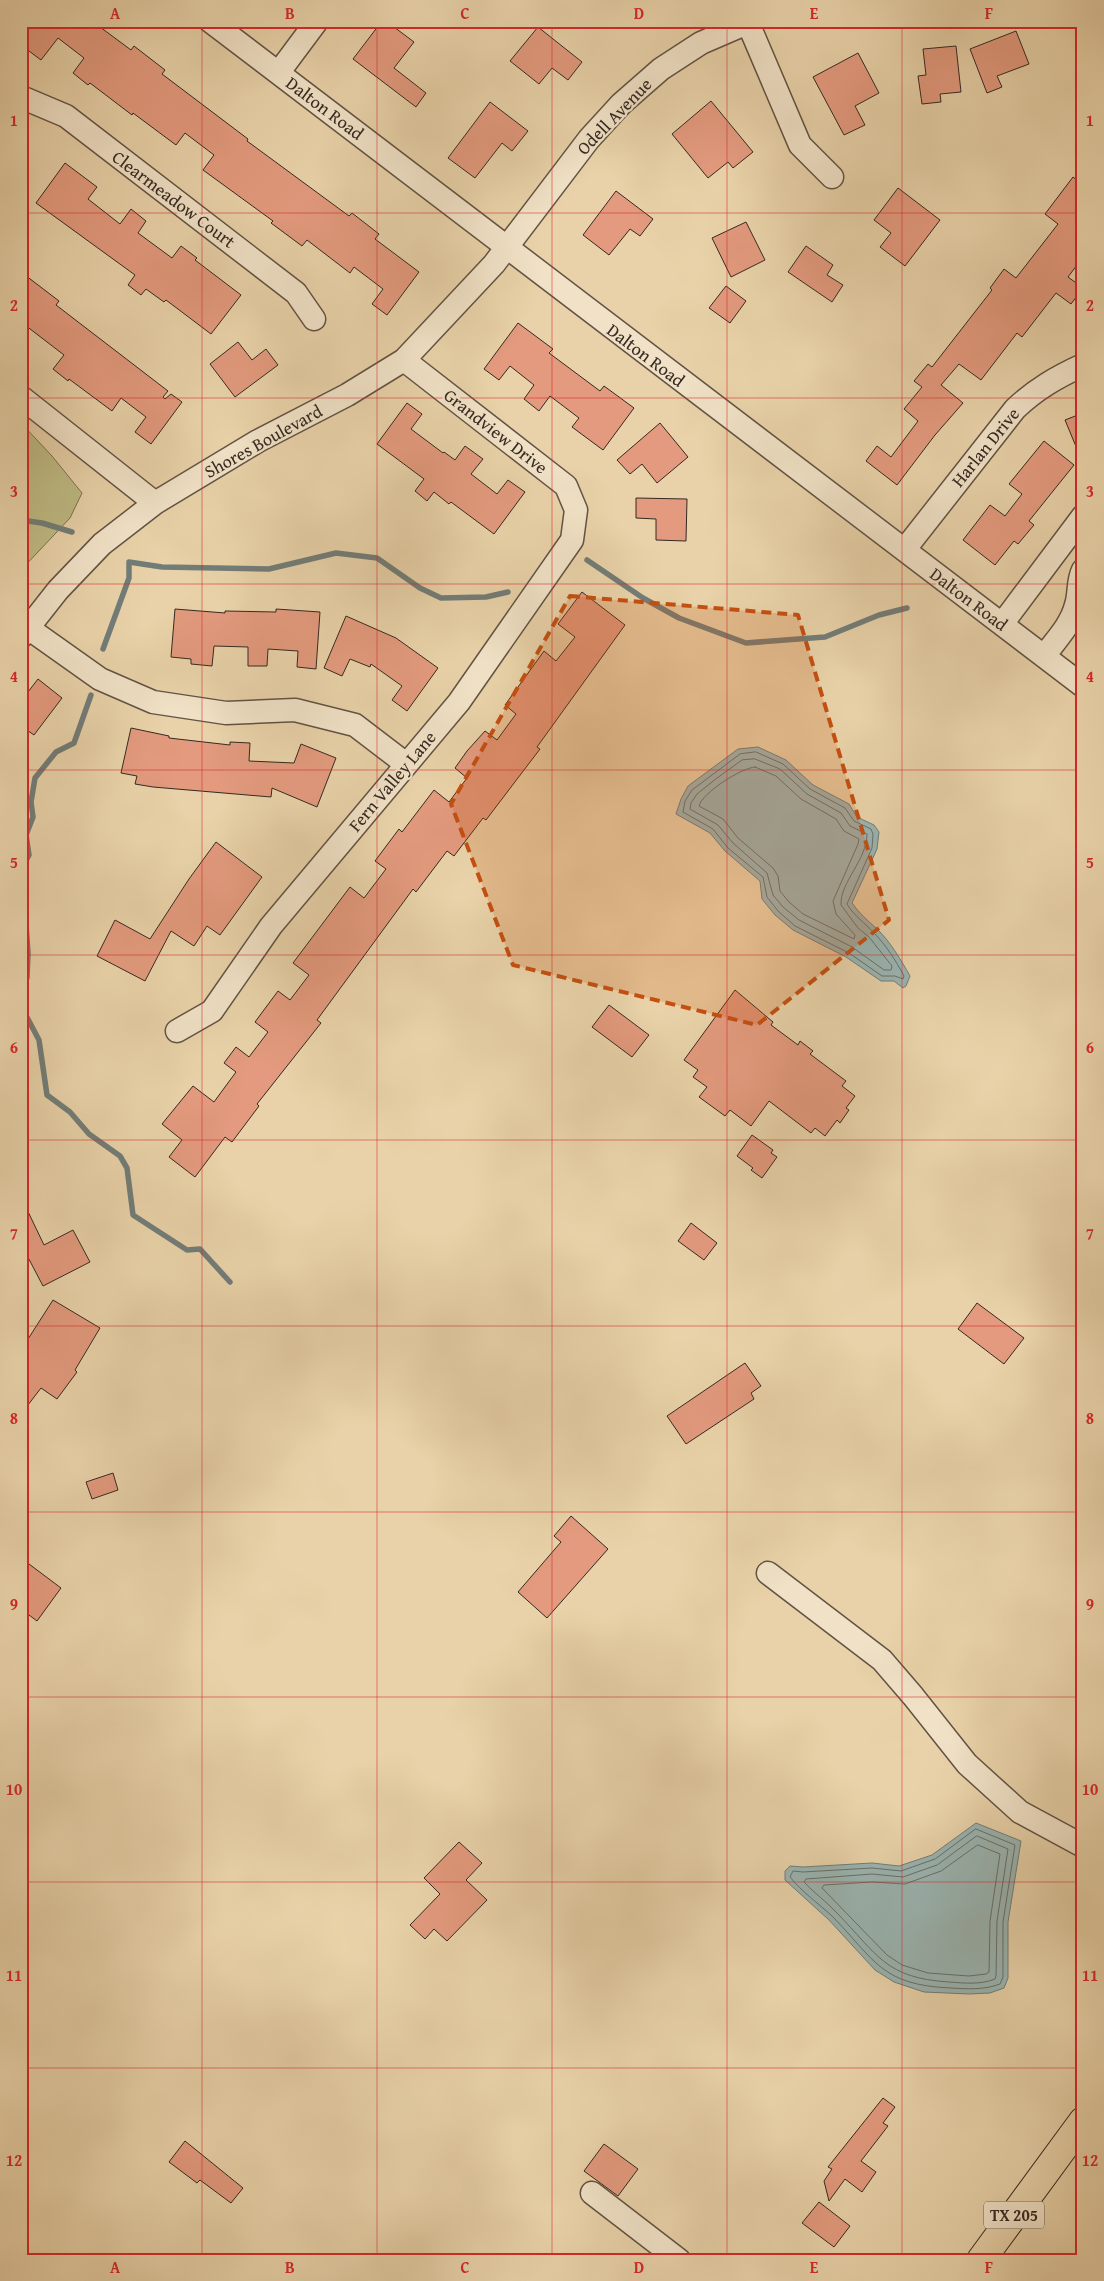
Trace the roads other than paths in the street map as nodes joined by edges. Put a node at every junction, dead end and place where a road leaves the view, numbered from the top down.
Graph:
1 (210, 21) edge
2 (318, 21) edge
3 (750, 22) edge
4 (279, 72) junction
5 (21, 97) edge
6 (832, 177) dead end
7 (506, 247) junction
8 (314, 319) dead end
9 (404, 360) junction
10 (1083, 365) edge
11 (21, 397) edge
12 (155, 503) junction
13 (576, 510) joint
14 (1083, 516) edge
15 (905, 549) junction
16 (1083, 570) edge
17 (1002, 624) junction
18 (23, 629) edge
19 (1044, 656) junction
20 (1083, 686) edge
21 (406, 764) junction
22 (177, 1031) dead end
23 (768, 1573) dead end
24 (1083, 1846) edge
25 (1083, 2121) edge
26 (592, 2193) dead end
27 (679, 2260) edge
28 (981, 2260) edge

1 - 4 street, Dalton Road
2 - 4 street
3 - 6 street
3 - 7 street, Odell Avenue
4 - 7 street, Dalton Road
5 - 8 street, Clearmeadow Court
7 - 9 street, Shores Boulevard
7 - 15 street, Dalton Road
9 - 12 street, Shores Boulevard
9 - 13 street, Grandview Drive
10 - 15 street, Harlan Drive
11 - 12 street
12 - 18 street, Shores Boulevard
13 - 21 street, Fern Valley Lane
14 - 17 street
15 - 17 street, Dalton Road
16 - 19 street
17 - 19 street, Dalton Road
18 - 21 street
19 - 20 street, Dalton Road
21 - 22 street, Fern Valley Lane
23 - 24 street
25 - 28 main road, TX 205
26 - 27 street

